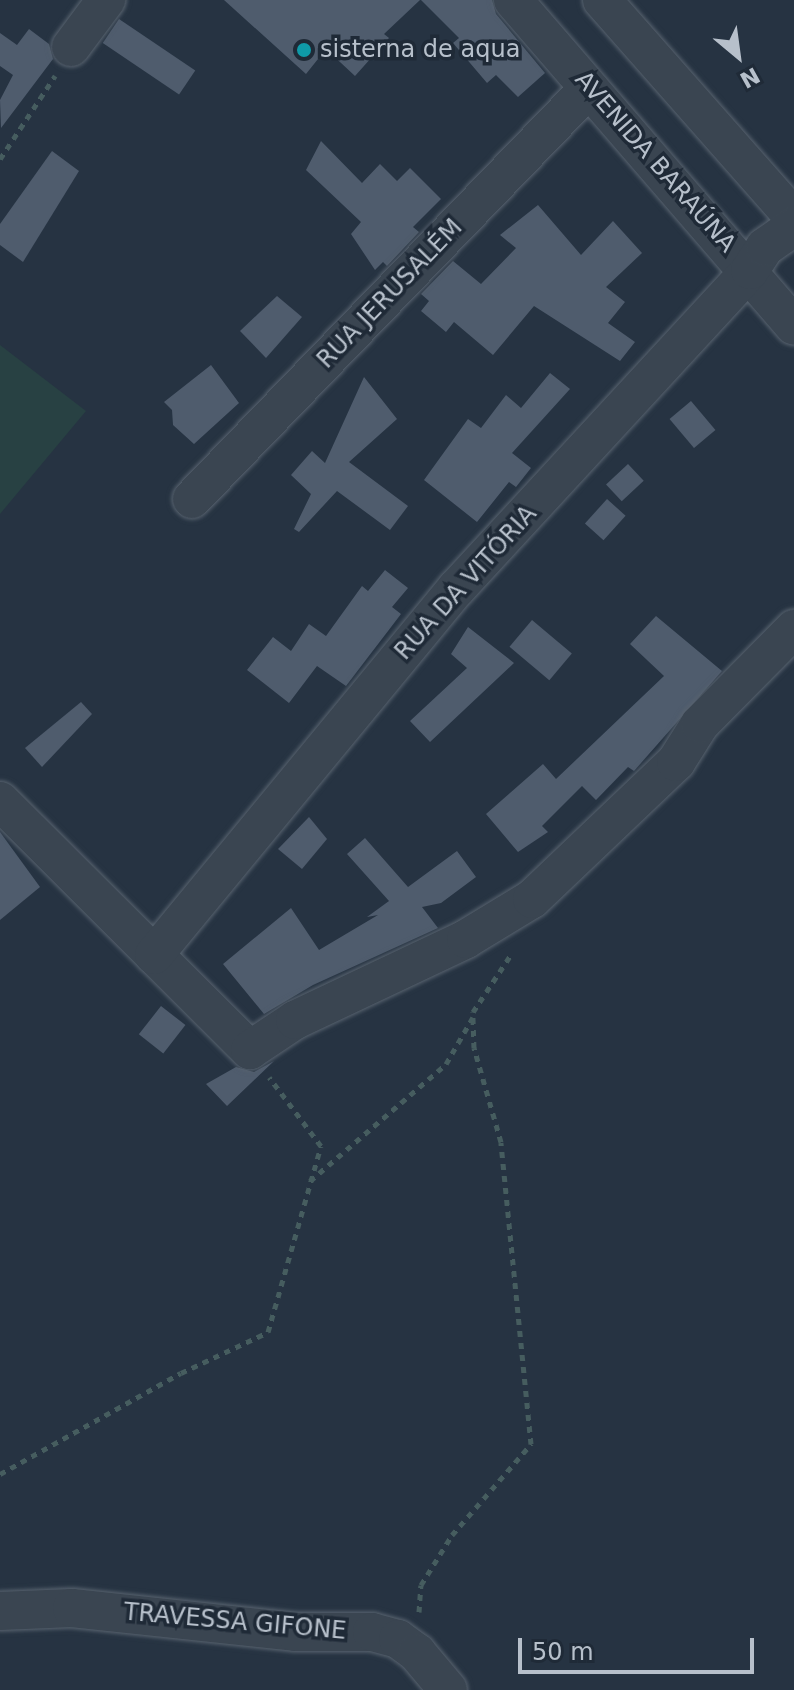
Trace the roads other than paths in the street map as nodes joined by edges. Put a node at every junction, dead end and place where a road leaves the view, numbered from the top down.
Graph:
1 (106, 0) edge
2 (513, 0) edge
3 (602, 0) edge
4 (71, 47) road end
5 (589, 88) junction
6 (794, 218) edge
7 (794, 227) edge
8 (750, 270) junction
9 (794, 325) edge
10 (192, 499) dead end
11 (794, 629) edge
12 (0, 801) edge
13 (154, 955) junction
14 (0, 1611) edge
15 (448, 1690) edge

1 - 4 street
2 - 5 street, AVENIDA BARAÚNA
3 - 6 street
5 - 8 street, AVENIDA BARAÚNA
5 - 10 street, RUA JERUSALÉM
7 - 8 street, RUA DA VITÓRIA
8 - 9 street, AVENIDA BARAÚNA
8 - 13 street, RUA DA VITÓRIA
11 - 13 street
12 - 13 street
14 - 15 street, TRAVESSA GIFONE

